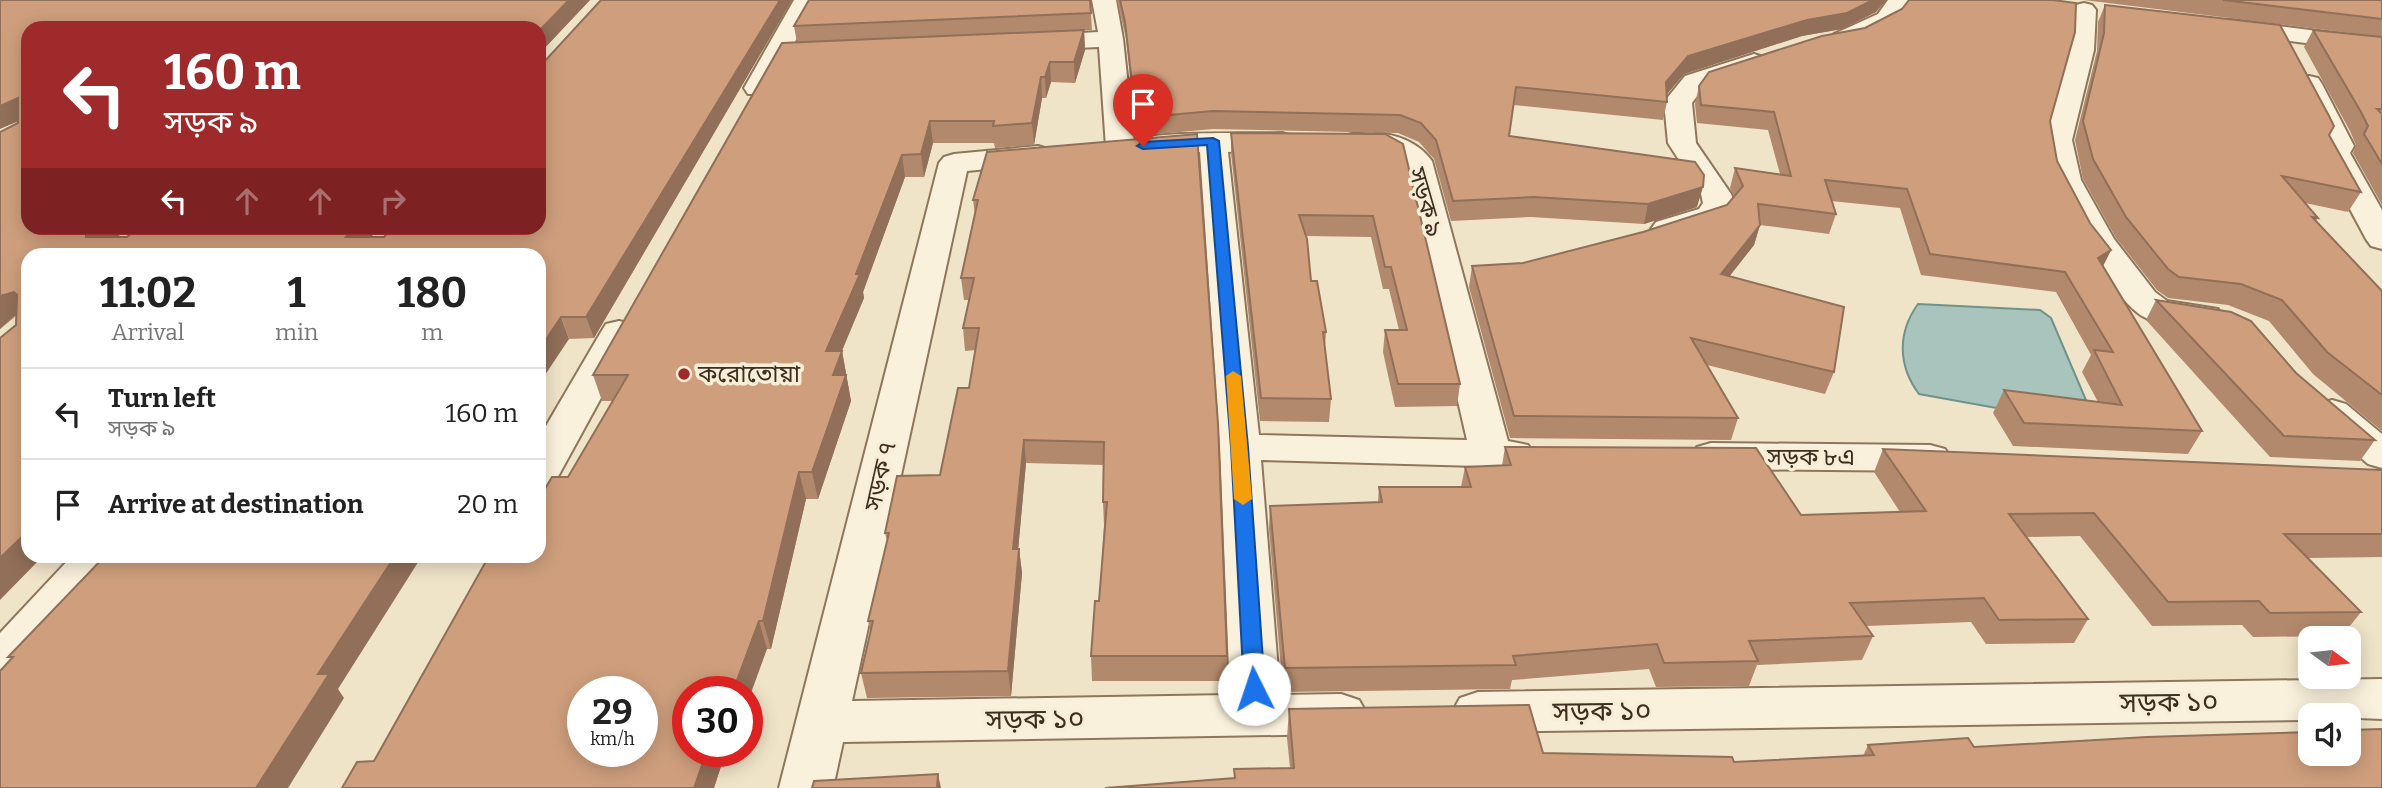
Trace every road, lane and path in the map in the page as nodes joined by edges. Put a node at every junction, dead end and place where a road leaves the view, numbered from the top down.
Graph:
1 (806, 0) edge
2 (1104, 0) edge
3 (1900, 0) edge
4 (2084, 10) dead end
5 (2208, 24) edge
6 (2281, 33) junction
7 (1111, 39) junction
8 (1013, 44) edge
9 (1812, 44) edge
10 (2382, 46) edge
11 (1779, 56) edge
12 (742, 114) edge
13 (1213, 141) junction
14 (1092, 150) junction
15 (954, 163) joint
16 (1639, 239) edge
17 (2382, 239) edge
18 (634, 306) edge
19 (2235, 321) edge
20 (2308, 393) edge
21 (1240, 447) junction
22 (1491, 454) junction
23 (1547, 454) edge
24 (1673, 456) edge
25 (1966, 460) edge
26 (546, 461) edge
27 (2373, 470) edge
28 (93, 563) edge
29 (0, 665) edge
30 (2382, 699) edge
31 (1437, 713) edge
32 (1381, 714) edge
33 (1256, 715) junction
34 (821, 722) junction
35 (806, 788) edge

1 - 12 street
2 - 7 street
3 - 9 street
4 - 19 street
5 - 6 street
6 - 10 street
6 - 17 street
7 - 8 street
7 - 14 street
11 - 16 street
13 - 14 street, সড়ক ৯
13 - 21 street
13 - 22 street, সড়ক ৯
14 - 15 street, সড়ক ৯
15 - 34 street, সড়ক ৭
18 - 26 street
20 - 27 street
21 - 22 street
21 - 33 street
22 - 23 street
24 - 25 street, সড়ক ৮এ
28 - 29 street
30 - 31 street, সড়ক ১০
32 - 33 street, সড়ক ১০
33 - 34 street, সড়ক ১০
34 - 35 street, সড়ক ৭

